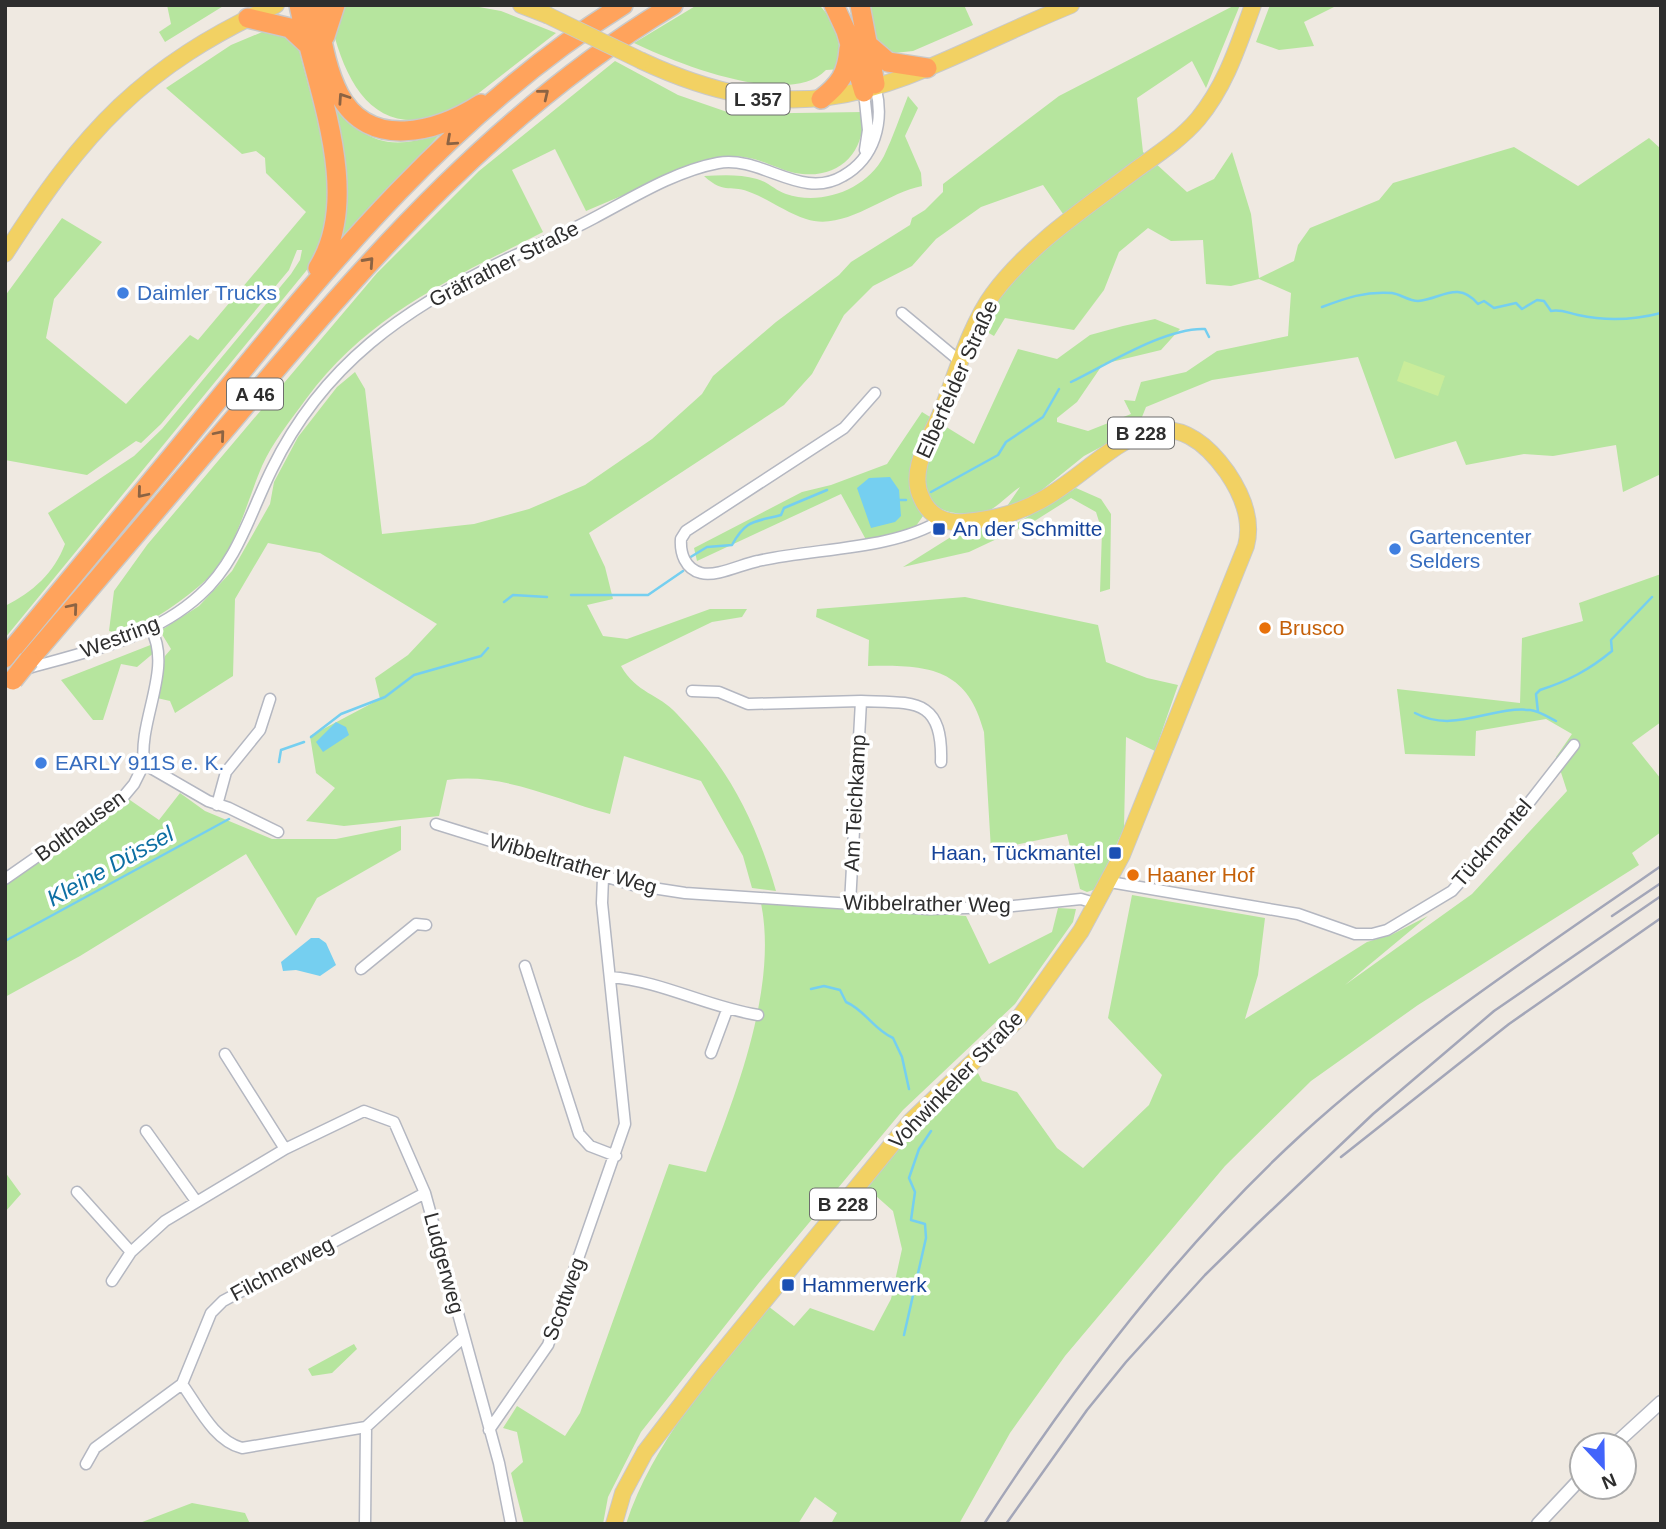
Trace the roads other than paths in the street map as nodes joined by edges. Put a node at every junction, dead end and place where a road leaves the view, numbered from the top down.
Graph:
1 (276, 5) edge
2 (299, 5) edge
3 (315, 5) edge
4 (335, 5) edge
5 (521, 5) edge
6 (623, 5) edge
7 (673, 5) edge
8 (834, 5) edge
9 (860, 5) edge
10 (1071, 5) edge
11 (1253, 5) edge
12 (248, 18) junction
13 (315, 43) junction
14 (857, 44) junction
15 (927, 68) junction
16 (520, 79) junction
17 (870, 90) junction
18 (821, 99) junction
19 (5, 254) edge
20 (902, 313) dead end
21 (263, 345) junction
22 (962, 363) junction
23 (875, 393) dead end
24 (941, 520) junction
25 (243, 538) joint
26 (151, 629) junction
27 (5, 657) edge
28 (8, 682) edge
29 (692, 691) dead end
30 (270, 699) dead end
31 (861, 701) junction
32 (1574, 745) dead end
33 (941, 762) dead end
34 (144, 764) junction
35 (217, 805) junction
36 (436, 824) dead end
37 (278, 832) dead end
38 (603, 877) junction
39 (5, 879) edge
40 (1110, 882) junction
41 (754, 897) joint
42 (850, 904) junction
43 (1098, 904) junction
44 (426, 925) dead end
45 (526, 966) dead end
46 (361, 969) dead end
47 (610, 977) junction
48 (727, 1010) junction
49 (758, 1015) dead end
50 (711, 1053) dead end
51 (225, 1054) dead end
52 (146, 1131) dead end
53 (285, 1149) junction
54 (616, 1156) junction
55 (78, 1192) dead end
56 (425, 1193) junction
57 (197, 1201) junction
58 (131, 1252) junction
59 (112, 1281) dead end
60 (464, 1337) junction
61 (182, 1384) junction
62 (1661, 1402) edge
63 (366, 1427) junction
64 (489, 1430) junction
65 (1629, 1431) edge
66 (86, 1464) dead end
67 (1568, 1492) edge
68 (365, 1524) edge
69 (511, 1524) edge
70 (614, 1524) edge
71 (1538, 1524) edge

1 - 12 main road
2 - 13 highway
3 - 13 highway
4 - 13 highway
5 - 18 main road, L 357, bridge
6 - 16 highway, A 46
28 -> 7 highway, A 46, bridge
8 - 14 highway
9 - 14 highway
10 - 15 main road, L 357
11 - 22 main road, Elberfelder Straße
12 - 13 highway
12 - 19 main road
16 -> 13 highway
13 - 21 highway
14 - 15 highway
14 - 17 highway
14 - 18 highway
15 - 17 main road, L 357
16 -> 21 highway, A 46
17 - 18 main road, L 357
17 - 25 street, Gräfrather Straße
20 - 22 street
21 -> 27 highway, A 46
22 - 24 main road, Elberfelder Straße
23 - 24 street
24 - 40 main road, B 228
25 - 26 street, Westring
26 - 28 street, Westring
26 - 34 street
29 - 31 street
30 - 35 street
31 - 33 street
31 - 42 street, Am Teichkamp
32 - 40 street, Tückmantel
34 - 35 street
34 - 39 street, Bolthausen
35 - 37 street
36 - 38 street, Wibbeltrather Weg
38 - 41 street, Wibbeltrather Weg
38 - 47 street, Scottweg
40 - 43 main road, B 228
41 - 42 street, Wibbelrather Weg
42 - 43 street, Wibbelrather Weg
43 - 70 main road, Vohwinkeler Straße / B 228
44 - 46 street
45 - 54 street
47 - 48 street
47 - 54 street, Scottweg
48 - 49 street
48 - 50 street
51 - 53 street
52 - 57 street
53 - 56 street, Ludgerweg
53 - 57 street, Ludgerweg
54 - 64 street, Scottweg
55 - 58 street
56 - 60 street, Ludgerweg
56 - 61 street, Filchnerweg
57 - 58 street, Ludgerweg
58 - 59 street, Ludgerweg
60 - 63 street
60 - 64 street, Ludgerweg
61 - 63 street
61 - 66 street
62 - 65 street
63 - 68 street
64 - 69 street, Ludgerweg
67 - 71 street

